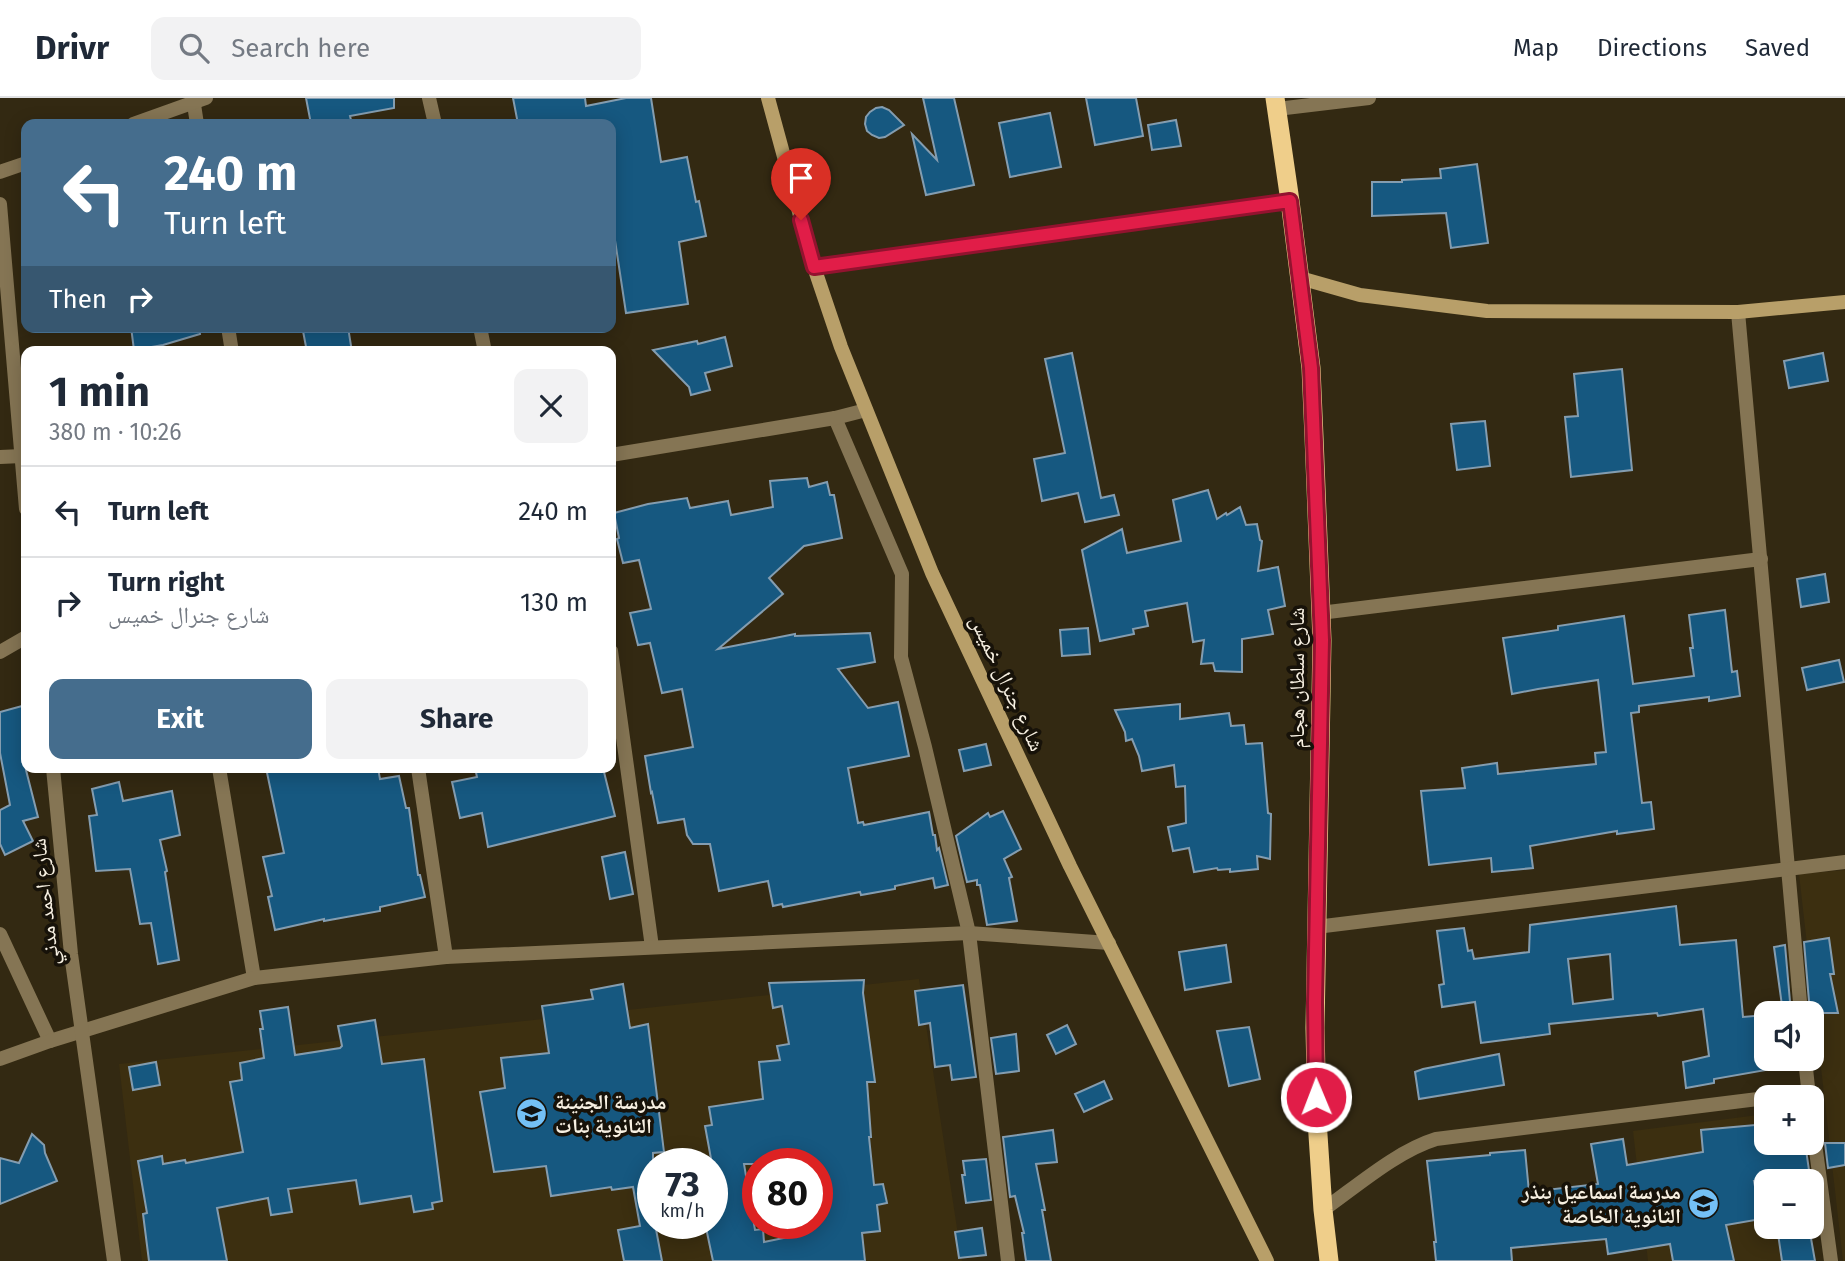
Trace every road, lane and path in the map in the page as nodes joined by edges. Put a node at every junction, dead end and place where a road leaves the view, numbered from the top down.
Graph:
1 (429, 98) edge
2 (768, 98) edge
3 (1369, 98) edge
4 (197, 99) edge
5 (1276, 103) edge
6 (146, 119) edge
7 (197, 119) edge
8 (434, 119) edge
9 (21, 165) edge
10 (0, 172) edge
11 (1290, 201) junction
12 (0, 204) edge
13 (814, 267) junction
14 (1300, 278) junction
15 (1845, 302) edge
16 (1738, 312) junction
17 (866, 410) junction
18 (835, 418) junction
19 (21, 445) edge
20 (616, 454) edge
21 (21, 456) edge
22 (0, 457) edge
23 (1761, 559) junction
24 (1321, 613) junction
25 (21, 640) edge
26 (0, 652) edge
27 (616, 687) edge
28 (53, 773) edge
29 (220, 773) edge
30 (419, 773) edge
31 (1845, 862) edge
32 (1789, 868) junction
33 (1316, 926) junction
34 (969, 933) junction
35 (0, 934) edge
36 (1108, 943) junction
37 (652, 947) junction
38 (446, 957) junction
39 (254, 978) junction
40 (1800, 1001) edge
41 (82, 1031) junction
42 (50, 1041) junction
43 (0, 1059) edge
44 (1754, 1100) edge
45 (1817, 1155) edge
46 (1323, 1210) junction
47 (114, 1261) edge
48 (1008, 1261) edge
49 (1267, 1261) edge
50 (1329, 1261) edge
51 (1831, 1261) edge

1 - 8 street
2 - 13 main road, شارع جنرال خميس
3 - 5 street
4 - 6 street
4 - 7 street
5 - 11 highway, شارع سلطان هجام
9 - 10 street
11 - 13 street
11 - 14 highway, شارع سلطان هجام
12 - 19 street
13 - 17 main road, شارع جنرال خميس
14 - 16 main road
14 - 24 highway, شارع سلطان هجام
15 - 16 main road
16 - 23 street
17 - 18 street
17 - 36 main road, شارع جنرال خميس
18 - 20 street
18 - 34 street
21 - 22 street
23 - 24 street
23 - 32 street
24 - 33 highway, شارع سلطان هجام
25 - 26 street
27 - 37 street
28 - 41 street, شارع احمد مدني
29 - 39 street
30 - 38 street
31 - 32 street
32 - 33 street
32 - 40 street
33 - 46 highway, شارع سلطان هجام
34 - 36 street
34 - 37 street
34 - 48 street
35 - 42 street
36 - 49 main road, شارع جنرال خميس
37 - 38 street
38 - 39 street
39 - 41 street
41 - 42 street
41 - 47 street, شارع احمد مدني
42 - 43 street
44 - 46 street
45 - 51 street
46 - 50 highway, شارع سلطان هجام

